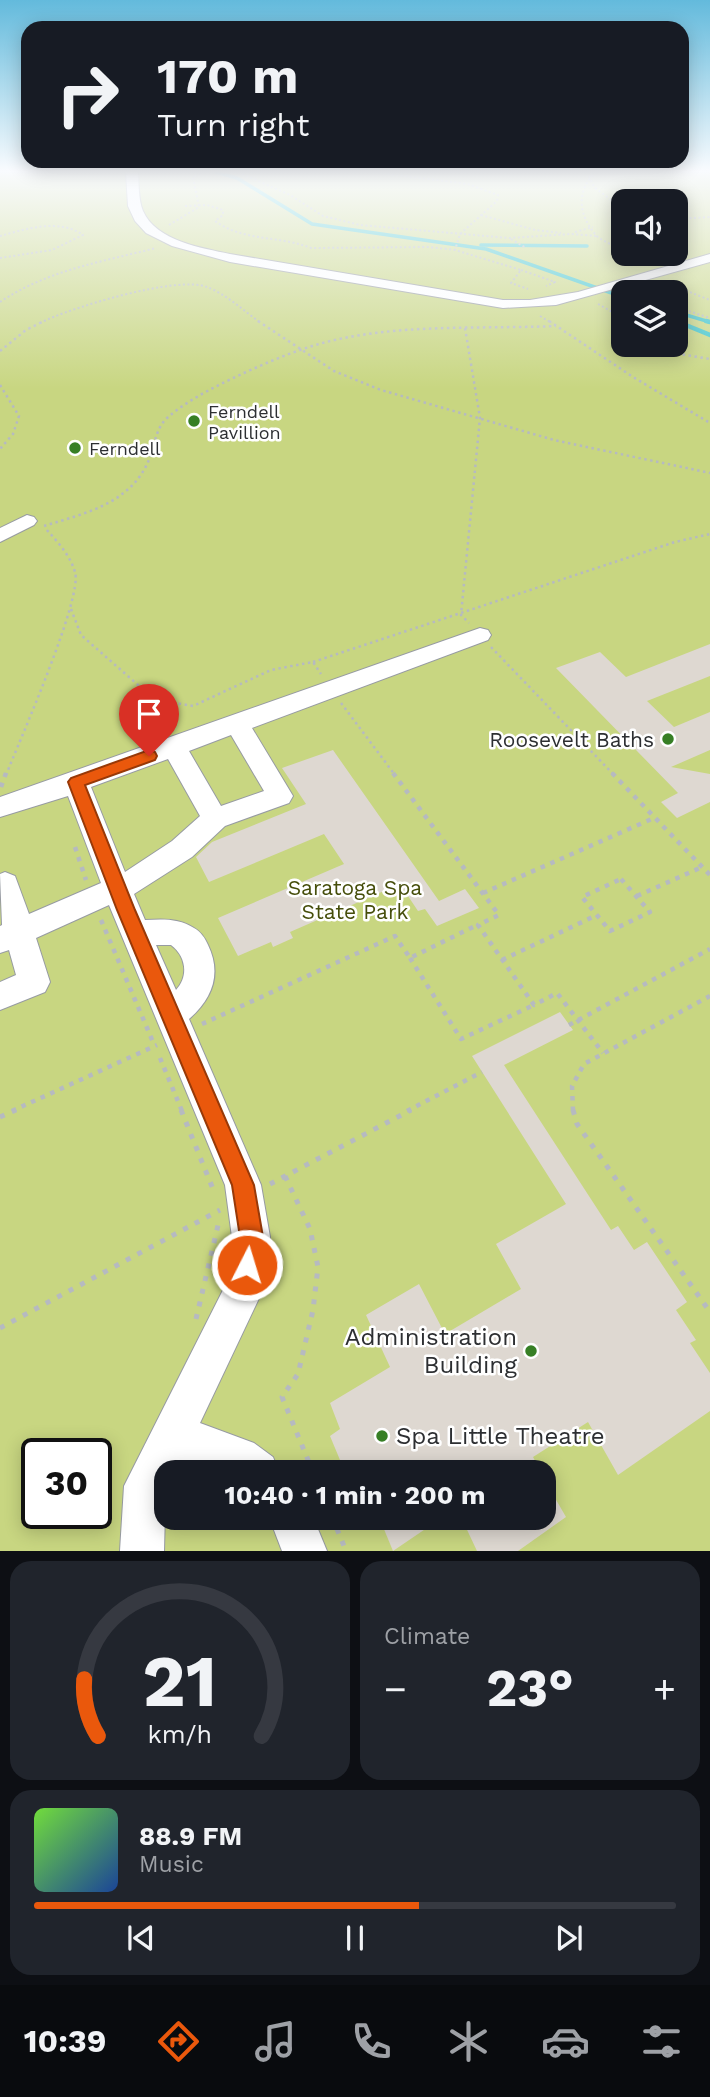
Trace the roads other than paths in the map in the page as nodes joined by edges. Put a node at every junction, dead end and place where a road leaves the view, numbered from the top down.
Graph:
1 (182, 244) edge
2 (710, 258) edge
3 (601, 289) joint
4 (27, 521) dead end
5 (0, 536) edge
6 (479, 635) road end
7 (237, 724) junction
8 (174, 747) junction
9 (76, 782) junction
10 (0, 807) edge
11 (215, 819) junction
12 (0, 886) edge
13 (105, 895) junction
14 (137, 933) junction
15 (10, 936) edge
16 (0, 996) edge
17 (169, 1032) junction
18 (169, 1439) junction
19 (243, 1460) edge
20 (296, 1530) edge
21 (142, 1551) edge
22 (305, 1551) edge

1 - 3 street
2 - 3 street
4 - 5 street
6 - 7 street
7 - 8 street
7 - 11 street
8 - 9 street
8 - 11 street
9 - 10 street
9 - 13 street
11 - 13 street
12 - 15 street
13 - 14 street
13 - 15 street
14 - 17 street
14 - 17 street
15 - 16 street
17 - 18 street
18 - 19 street
18 - 21 street
20 - 22 street

